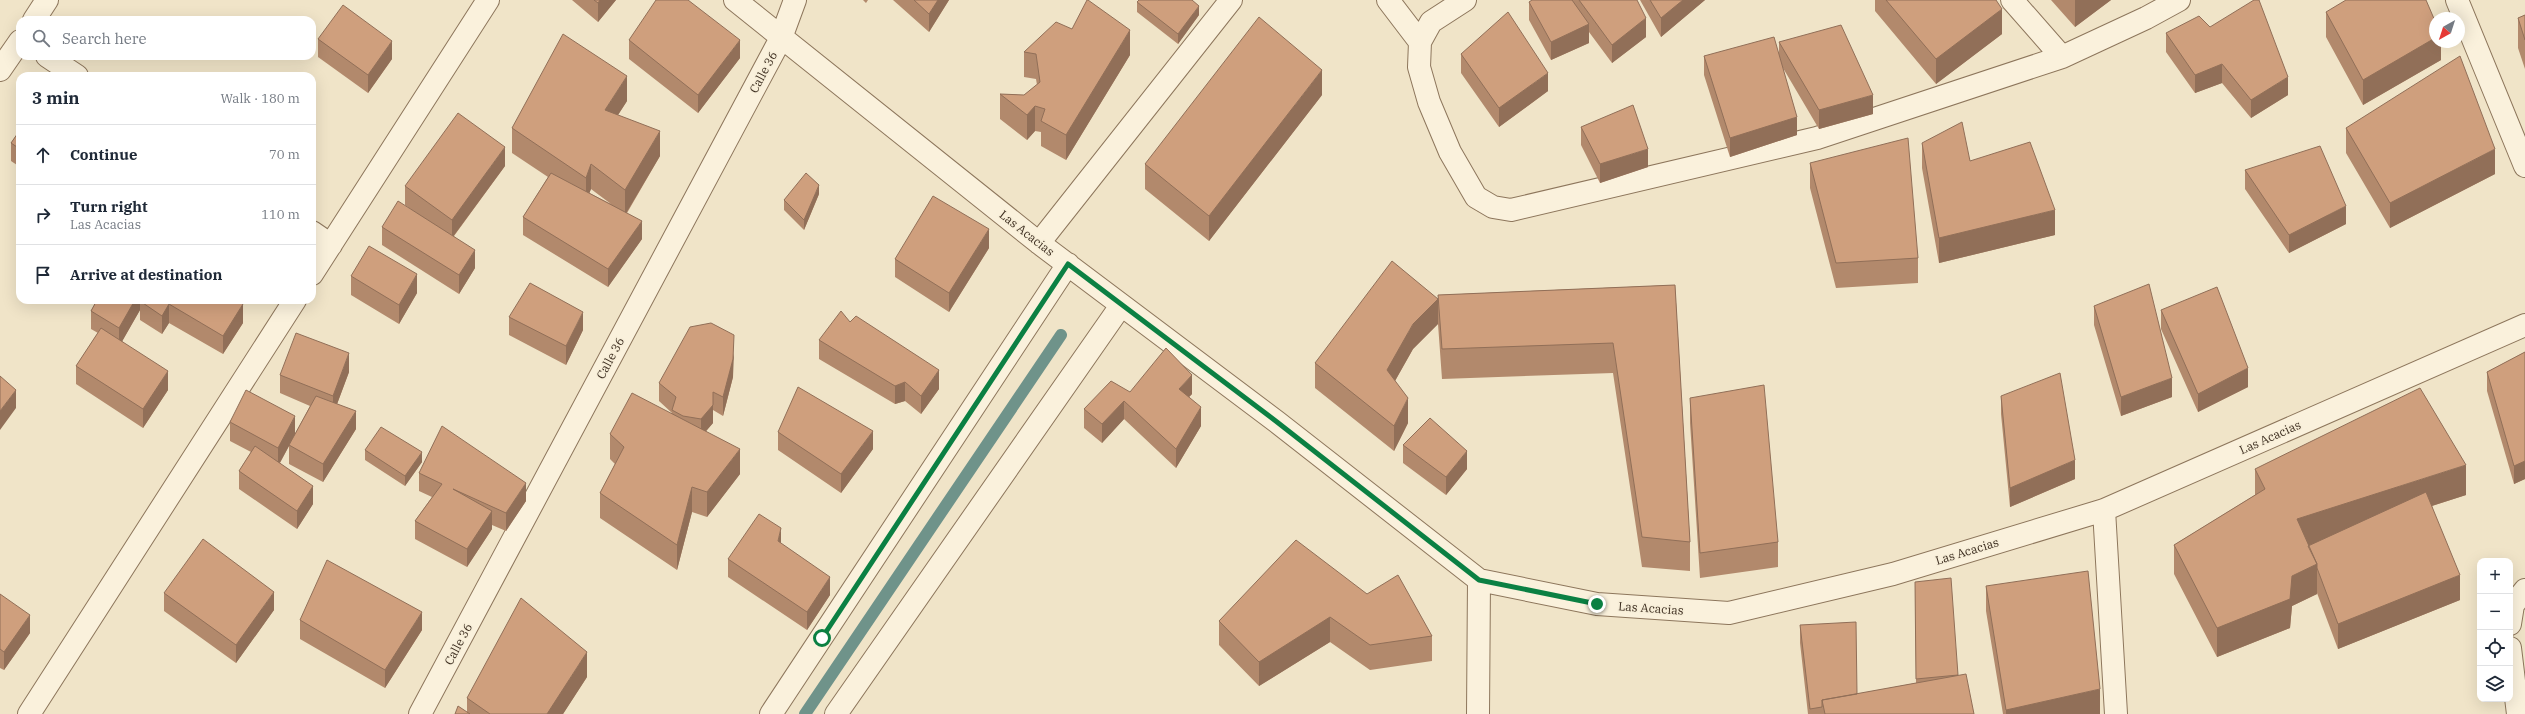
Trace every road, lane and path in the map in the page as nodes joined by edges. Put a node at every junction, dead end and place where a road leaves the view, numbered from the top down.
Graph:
1 (47, 0) edge
2 (488, 0) edge
3 (735, 0) edge
4 (795, 0) edge
5 (1231, 0) edge
6 (1388, 0) edge
7 (1465, 0) edge
8 (2012, 0) edge
9 (2179, 0) edge
10 (2457, 0) edge
11 (37, 16) edge
12 (781, 38) junction
13 (1420, 42) junction
14 (16, 47) edge
15 (2062, 57) junction
16 (52, 60) edge
17 (0, 70) edge
18 (71, 72) edge
19 (2525, 166) edge
20 (316, 235) edge
21 (1039, 243) junction
22 (331, 245) junction
23 (1068, 264) junction
24 (316, 268) edge
25 (292, 304) edge
26 (1120, 306) junction
27 (2525, 325) edge
28 (2104, 510) junction
29 (1479, 580) junction
30 (2525, 590) edge
31 (2513, 605) edge
32 (2512, 666) edge
33 (29, 714) edge
34 (420, 714) edge
35 (770, 714) edge
36 (836, 714) edge
37 (1478, 714) edge
38 (2116, 714) edge
39 (2518, 714) edge

1 - 11 street
2 - 22 street
3 - 12 street, Las Acacias
4 - 12 street, Calle 36
5 - 21 street
6 - 13 street
7 - 13 street
8 - 15 street
9 - 15 street
10 - 19 street
12 - 21 street, Las Acacias
12 - 34 street, Calle 36
13 - 15 street
14 - 17 street
16 - 18 street
20 - 22 street
21 - 23 street, Las Acacias
22 - 24 street
23 - 26 street, Las Acacias
23 - 35 street
25 - 33 street
26 - 29 street, Las Acacias
26 - 36 street
27 - 28 street, Las Acacias
28 - 29 street, Las Acacias
28 - 38 street
29 - 37 street
30 - 31 street
32 - 39 street

